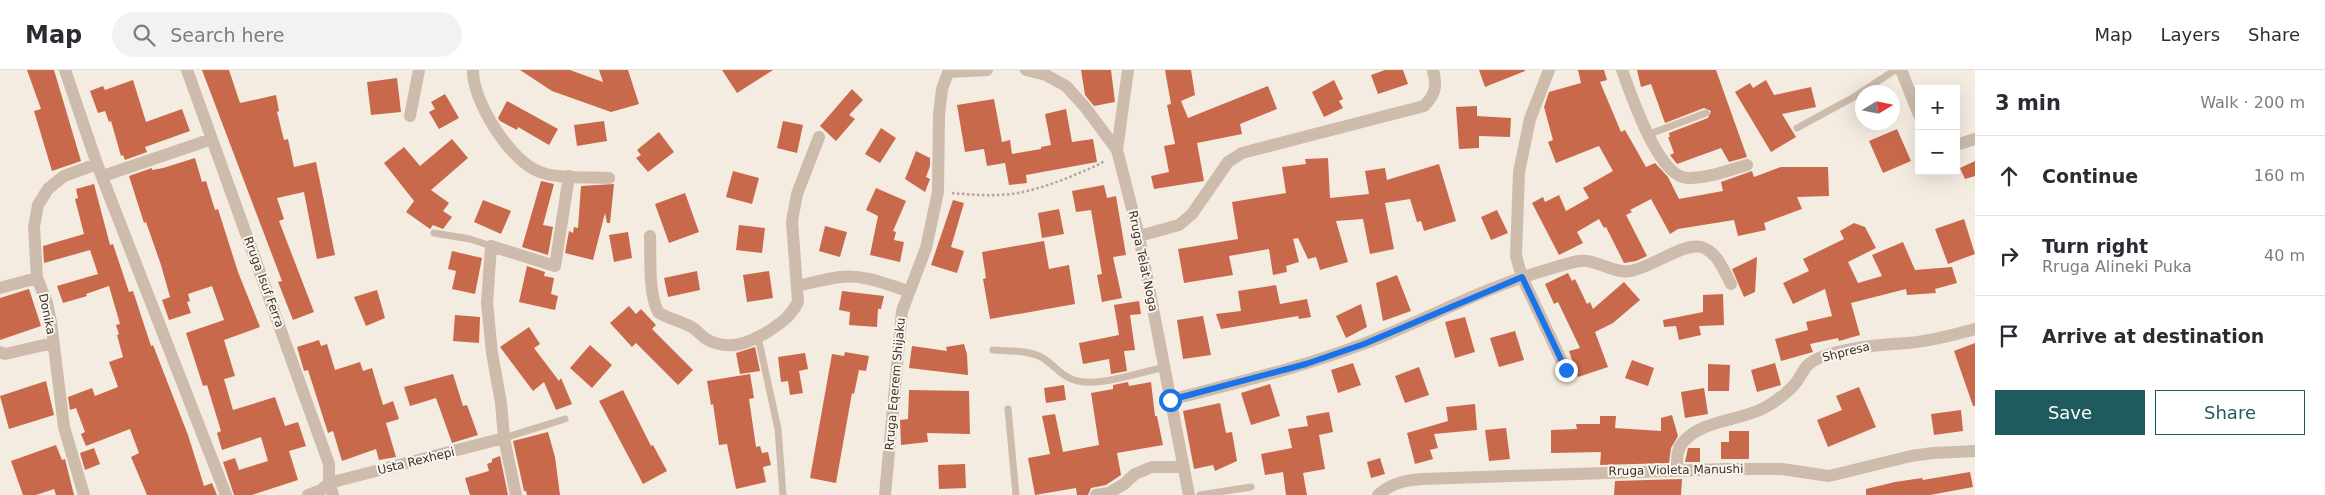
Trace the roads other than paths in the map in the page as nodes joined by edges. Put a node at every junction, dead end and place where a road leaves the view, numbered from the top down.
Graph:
1 (65, 70) edge
2 (187, 70) edge
3 (419, 70) edge
4 (473, 70) edge
5 (987, 70) edge
6 (1026, 70) edge
7 (1128, 70) edge
8 (1433, 70) edge
9 (1549, 70) edge
10 (1622, 70) edge
11 (1895, 70) edge
12 (1901, 70) edge
13 (949, 71) edge
14 (1915, 105) edge
15 (1706, 113) dead end
16 (410, 116) dead end
17 (1797, 128) dead end
18 (1647, 135) junction
19 (819, 137) dead end
20 (1975, 139) edge
21 (212, 140) junction
22 (1960, 144) edge
23 (1117, 150) junction
24 (97, 164) junction
25 (1747, 165) dead end
26 (103, 176) junction
27 (570, 176) junction
28 (609, 178) dead end
29 (434, 233) dead end
30 (650, 236) dead end
31 (1140, 236) junction
32 (491, 246) junction
33 (1522, 277) junction
34 (37, 278) junction
35 (1731, 284) dead end
36 (797, 286) junction
37 (0, 288) edge
38 (908, 291) junction
39 (1975, 329) edge
40 (758, 337) junction
41 (52, 343) junction
42 (994, 350) dead end
43 (0, 352) edge
44 (1165, 367) junction
45 (1566, 370) dead end
46 (1170, 400) junction
47 (1008, 409) dead end
48 (565, 420) dead end
49 (504, 438) junction
50 (1975, 452) edge
51 (1184, 467) junction
52 (1677, 470) junction
53 (1251, 486) dead end
54 (331, 489) edge
55 (84, 495) edge
56 (226, 495) edge
57 (308, 495) edge
58 (516, 495) edge
59 (783, 495) edge
60 (885, 495) edge
61 (1016, 495) edge
62 (1096, 495) edge
63 (1189, 495) edge
64 (1200, 495) edge
65 (1378, 495) edge

1 - 24 street
2 - 21 street, Rruga Isuf Ferra
3 - 16 street
4 - 27 street
5 - 13 street
6 - 23 street, Rruga Telat Noga
7 - 23 street
8 - 31 street
9 - 33 street
10 - 18 street
11 - 17 lane
12 - 14 street
13 - 38 street, Rruga Eqerem Shijaku
15 - 18 lane
18 - 25 street
19 - 36 street
20 - 22 street
21 - 26 street
21 - 54 street, Rruga Isuf Ferra
23 - 31 street, Rruga Telat Noga
24 - 26 street
24 - 34 street, Donika
26 - 56 street
27 - 28 street
27 - 32 street
29 - 32 lane
30 - 40 street
31 - 44 street, Rruga Telat Noga
32 - 49 street
33 - 35 street
33 - 45 street
33 - 46 street
34 - 37 street
34 - 41 street, Donika
36 - 38 street
36 - 40 street
38 - 60 street, Rruga Eqerem Shijaku
39 - 52 street, Shpresa
40 - 59 lane
41 - 43 street
41 - 55 street, Donika
42 - 44 lane
44 - 46 street, Rruga Telat Noga
46 - 51 street, Rruga Telat Noga
47 - 61 lane
48 - 49 lane
49 - 54 street, Usta Rexhepi
49 - 58 street
50 - 52 street, Rruga Violeta Manushi
51 - 62 street
51 - 63 street, Rruga Telat Noga
52 - 65 street, Rruga Violeta Manushi
53 - 64 lane
54 - 57 street, Usta Rexhepi

